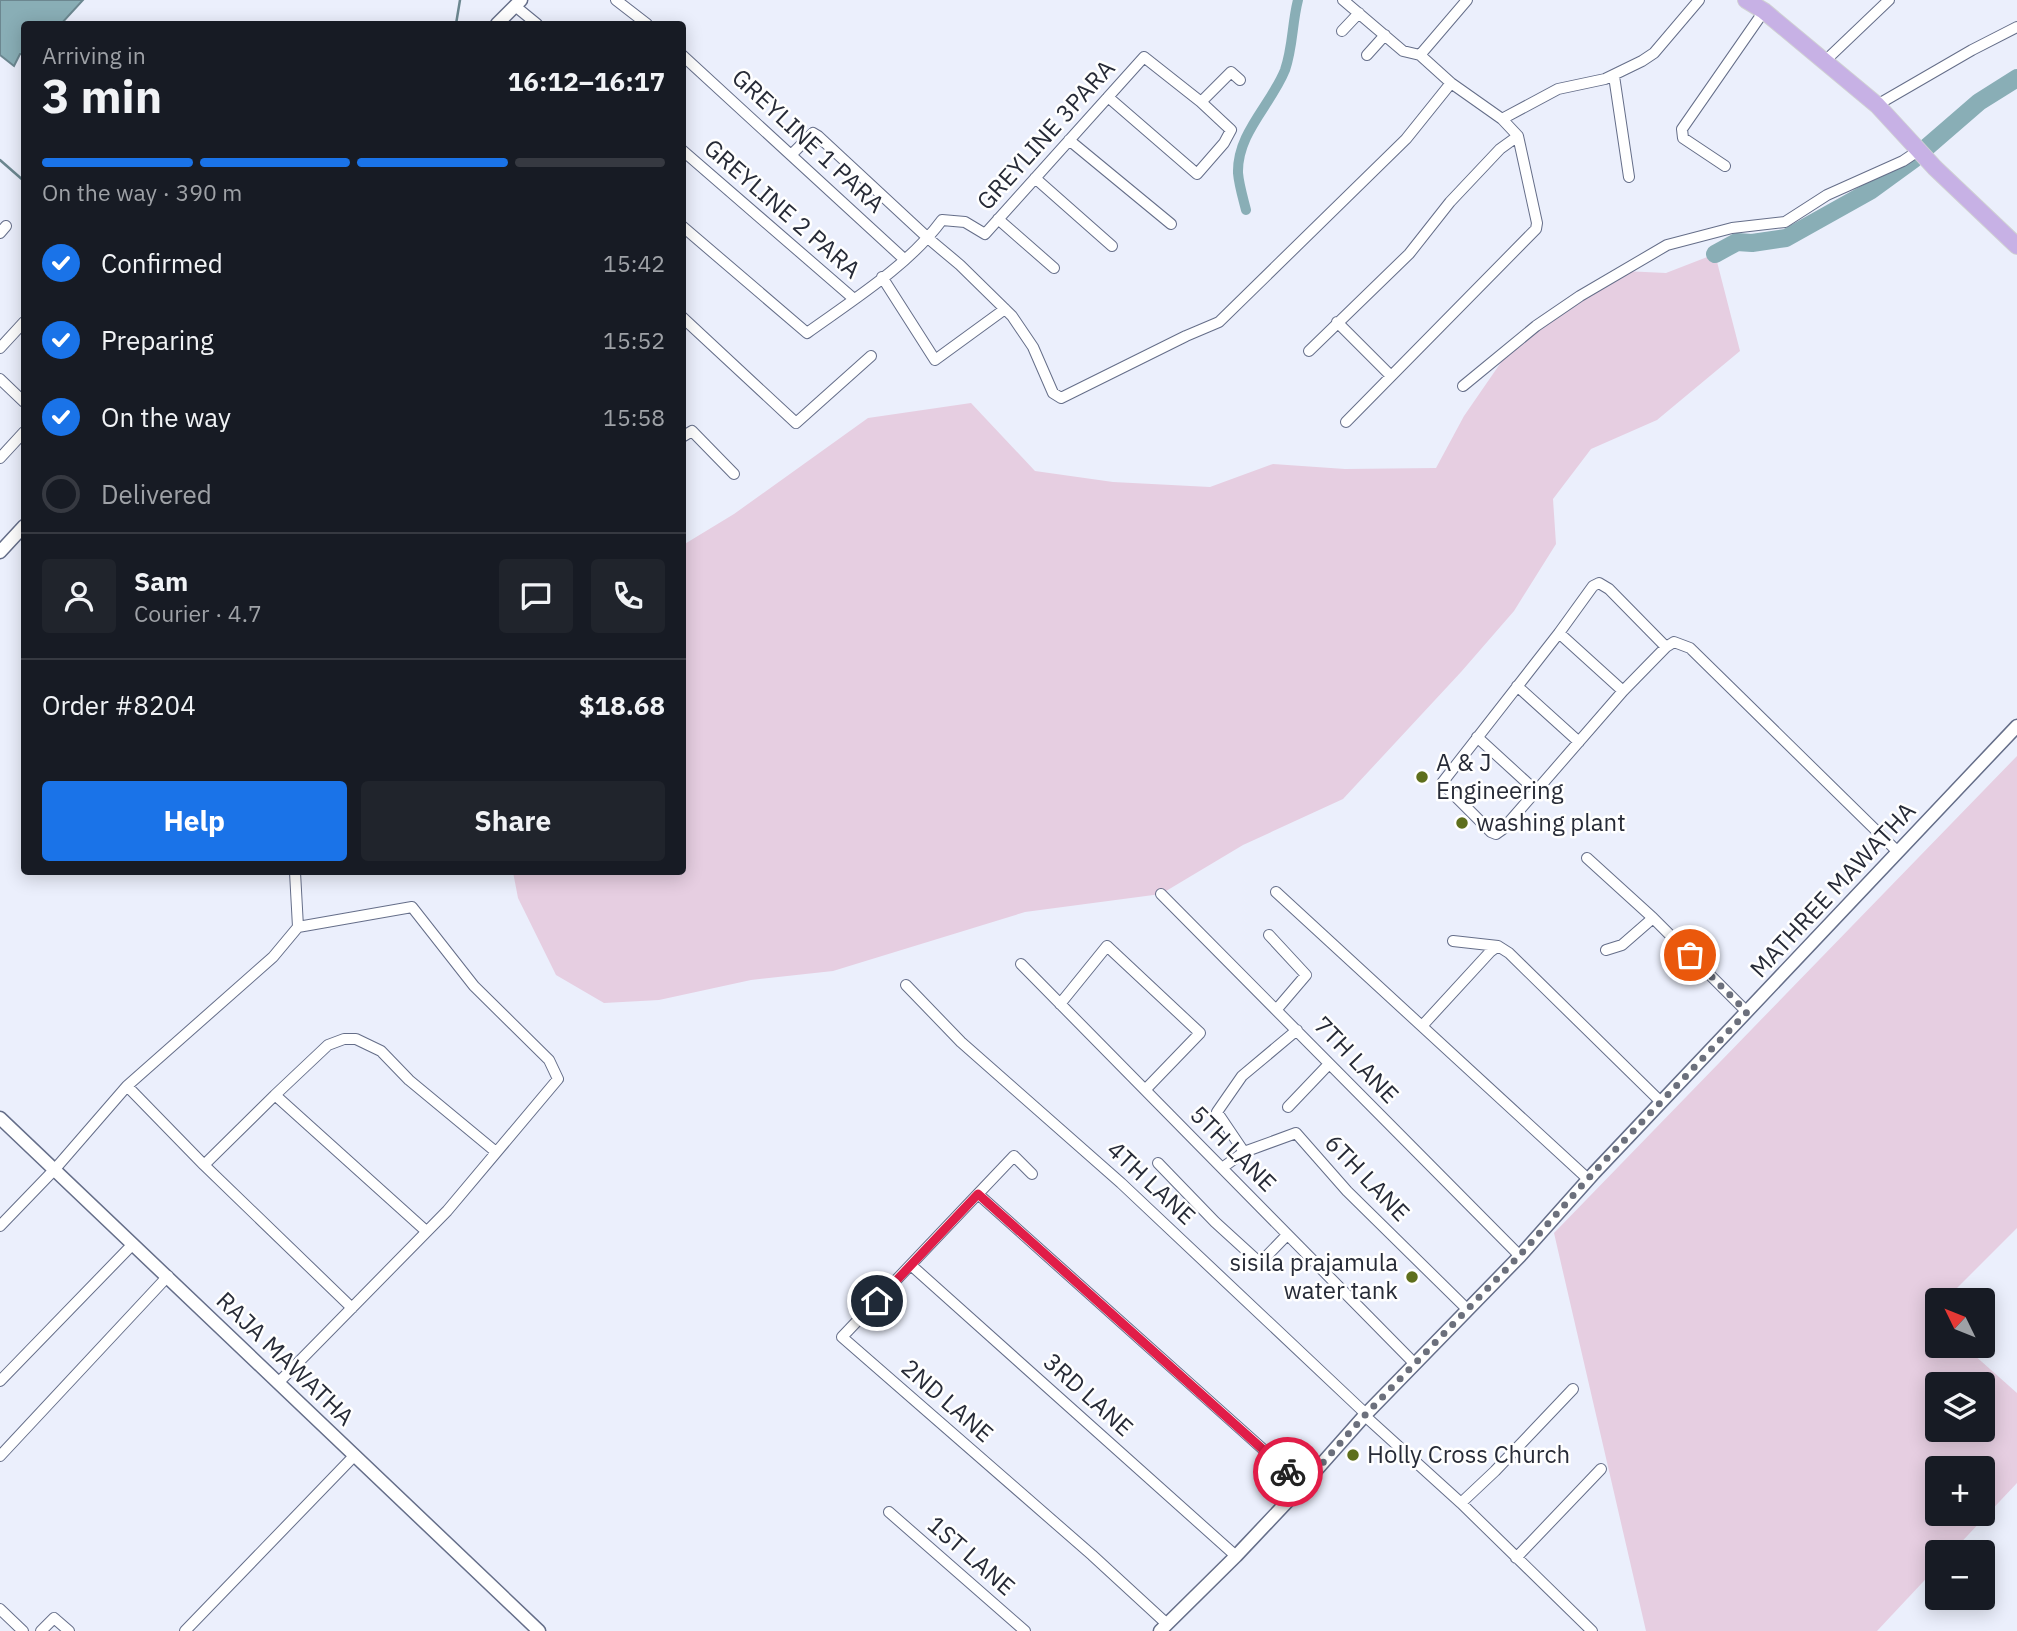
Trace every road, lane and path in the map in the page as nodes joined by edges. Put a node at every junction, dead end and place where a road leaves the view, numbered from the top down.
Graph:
1 (616, 0) edge
2 (1343, 0) edge
3 (1467, 0) edge
4 (1699, 0) edge
5 (1889, 0) edge
6 (518, 3) edge
7 (1759, 5) edge
8 (1359, 13) junction
9 (501, 21) edge
10 (534, 21) edge
11 (643, 21) edge
12 (2017, 27) edge
13 (1342, 32) dead end
14 (1385, 35) junction
15 (1367, 55) dead end
16 (1420, 55) junction
17 (686, 59) edge
18 (1825, 61) junction
19 (1614, 76) junction
20 (1240, 80) dead end
21 (1451, 83) junction
22 (1108, 97) junction
23 (1201, 102) junction
24 (1877, 105) junction
25 (1502, 119) junction
26 (1518, 136) junction
27 (1069, 140) junction
28 (1918, 150) junction
29 (686, 153) edge
30 (791, 155) junction
31 (1725, 166) dead end
32 (1629, 177) dead end
33 (1035, 178) junction
34 (998, 219) junction
35 (1171, 225) dead end
36 (686, 229) edge
37 (929, 239) junction
38 (2016, 245) edge
39 (1112, 246) dead end
40 (904, 259) junction
41 (1054, 268) dead end
42 (882, 277) junction
43 (854, 299) junction
44 (1005, 309) junction
45 (686, 321) edge
46 (1337, 322) junction
47 (21, 325) edge
48 (0, 348) edge
49 (1310, 351) dead end
50 (871, 356) dead end
51 (1390, 375) junction
52 (0, 379) edge
53 (1463, 386) dead end
54 (21, 398) edge
55 (1346, 422) dead end
56 (21, 435) edge
57 (686, 435) edge
58 (0, 458) edge
59 (734, 474) dead end
60 (21, 529) edge
61 (0, 552) edge
62 (1559, 633) junction
63 (1666, 647) junction
64 (1517, 686) junction
65 (1623, 691) junction
66 (2017, 726) edge
67 (1477, 737) junction
68 (1579, 742) junction
69 (1535, 790) junction
70 (1898, 852) junction
71 (1587, 858) dead end
72 (295, 875) edge
73 (1276, 892) dead end
74 (1161, 894) dead end
75 (1653, 918) junction
76 (298, 927) junction
77 (1269, 935) dead end
78 (1454, 941) dead end
79 (1498, 946) junction
80 (1606, 950) dead end
81 (1021, 964) dead end
82 (906, 985) dead end
83 (1060, 1004) junction
84 (1277, 1009) junction
85 (1747, 1012) junction
86 (1422, 1026) junction
87 (1297, 1030) junction
88 (1329, 1064) junction
89 (127, 1086) junction
90 (1145, 1090) junction
91 (275, 1095) junction
92 (1661, 1102) junction
93 (1288, 1107) dead end
94 (0, 1118) edge
95 (496, 1152) junction
96 (1244, 1152) junction
97 (1158, 1163) dead end
98 (204, 1165) junction
99 (1222, 1168) junction
100 (55, 1170) junction
101 (1032, 1174) dead end
102 (1588, 1179) junction
103 (978, 1194) junction
104 (0, 1226) edge
105 (426, 1231) junction
106 (1287, 1235) junction
107 (133, 1244) junction
108 (1520, 1255) junction
109 (912, 1266) junction
110 (168, 1276) junction
111 (352, 1308) junction
112 (1468, 1310) junction
113 (1414, 1363) junction
114 (0, 1381) edge
115 (279, 1382) junction
116 (1573, 1389) dead end
117 (1366, 1415) junction
118 (355, 1454) junction
119 (0, 1456) edge
120 (1601, 1469) dead end
121 (1303, 1485) junction
122 (1461, 1503) junction
123 (889, 1512) dead end
124 (1236, 1556) junction
125 (1516, 1558) junction
126 (0, 1609) edge
127 (1163, 1628) edge
128 (23, 1631) edge
129 (41, 1631) edge
130 (69, 1631) edge
131 (185, 1631) edge
132 (539, 1631) edge
133 (1025, 1631) edge
134 (1592, 1631) edge

1 - 11 street
2 - 8 street
3 - 16 street
4 - 19 street
5 - 18 street
6 - 9 street
6 - 10 street
7 - 18 main road
7 - 31 street
8 - 13 street
8 - 14 street
12 - 24 street
14 - 15 street
14 - 16 street
16 - 21 street
17 - 30 street, GREYLINE 1 PARA
18 - 24 main road
19 - 25 street
19 - 32 street
20 - 23 street
21 - 25 street
21 - 44 street
22 - 23 street, GREYLINE 3PARA
22 - 23 street
22 - 27 street, GREYLINE 3PARA
24 - 28 main road
25 - 26 street
26 - 46 street
26 - 51 street
27 - 33 street, GREYLINE 3PARA
27 - 35 street
28 - 38 main road
28 - 53 street
29 - 43 street, GREYLINE 2 PARA
30 - 37 street
30 - 40 street, GREYLINE 1 PARA
33 - 34 street, GREYLINE 3PARA
33 - 39 street
34 - 37 street, GREYLINE 3PARA
34 - 41 street
36 - 43 street, GREYLINE 3PARA
37 - 40 street, GREYLINE 3PARA
37 - 44 street
40 - 42 street, GREYLINE 3PARA
42 - 43 street, GREYLINE 3PARA
42 - 44 street
45 - 50 street
46 - 49 street
46 - 51 street
47 - 48 street
51 - 55 street
52 - 54 street
56 - 58 street
57 - 59 street
60 - 61 street
62 - 63 street
62 - 64 street
62 - 65 street
63 - 65 street
63 - 70 street
64 - 67 street
64 - 68 street
65 - 68 street
66 - 70 street, MATHREE MAWATHA
67 - 69 street
67 - 69 street
68 - 69 street
70 - 85 street, MATHREE MAWATHA
71 - 75 street
72 - 76 street
73 - 86 street
74 - 84 street, 7TH LANE
75 - 80 street
75 - 85 street
76 - 89 street
76 - 95 street
77 - 84 street
78 - 79 street
79 - 86 street
79 - 92 street
81 - 83 street, 5TH LANE
82 - 117 street, 4TH LANE
83 - 90 street, 5TH LANE
83 - 90 street
84 - 87 street, 7TH LANE
85 - 92 street, MATHREE MAWATHA
86 - 102 street
87 - 88 street, 7TH LANE
87 - 96 street
88 - 93 street
88 - 108 street, 7TH LANE
89 - 98 street
89 - 100 street
90 - 99 street, 5TH LANE
91 - 95 street
91 - 98 street
91 - 105 street
92 - 102 street, MATHREE MAWATHA
94 - 100 street, RAJA MAWATHA
95 - 105 street
96 - 99 street, 6TH LANE
96 - 112 street, 6TH LANE
97 - 106 street
98 - 111 street
99 - 106 street, 5TH LANE
100 - 104 street
100 - 107 street, RAJA MAWATHA
101 - 103 street, 2ND LANE
102 - 108 street, MATHREE MAWATHA
103 - 109 street, 2ND LANE
103 - 121 street
105 - 111 street
106 - 113 street, 5TH LANE
107 - 110 street, RAJA MAWATHA
107 - 114 street
108 - 112 street, MATHREE MAWATHA
109 - 124 street, 3RD LANE
109 - 127 street, 2ND LANE
110 - 115 street, RAJA MAWATHA
110 - 119 street
111 - 115 street
112 - 113 street, MATHREE MAWATHA
113 - 117 street, MATHREE MAWATHA
115 - 118 street, RAJA MAWATHA
116 - 122 street
117 - 121 street, MATHREE MAWATHA
117 - 122 street, 4TH LANE
118 - 131 street
118 - 132 street, RAJA MAWATHA
120 - 125 street
121 - 124 street, MATHREE MAWATHA
122 - 125 street, 4TH LANE
123 - 133 street, 1ST LANE
124 - 127 street, MATHREE MAWATHA
125 - 134 street, 4TH LANE
126 - 128 street
129 - 130 street

